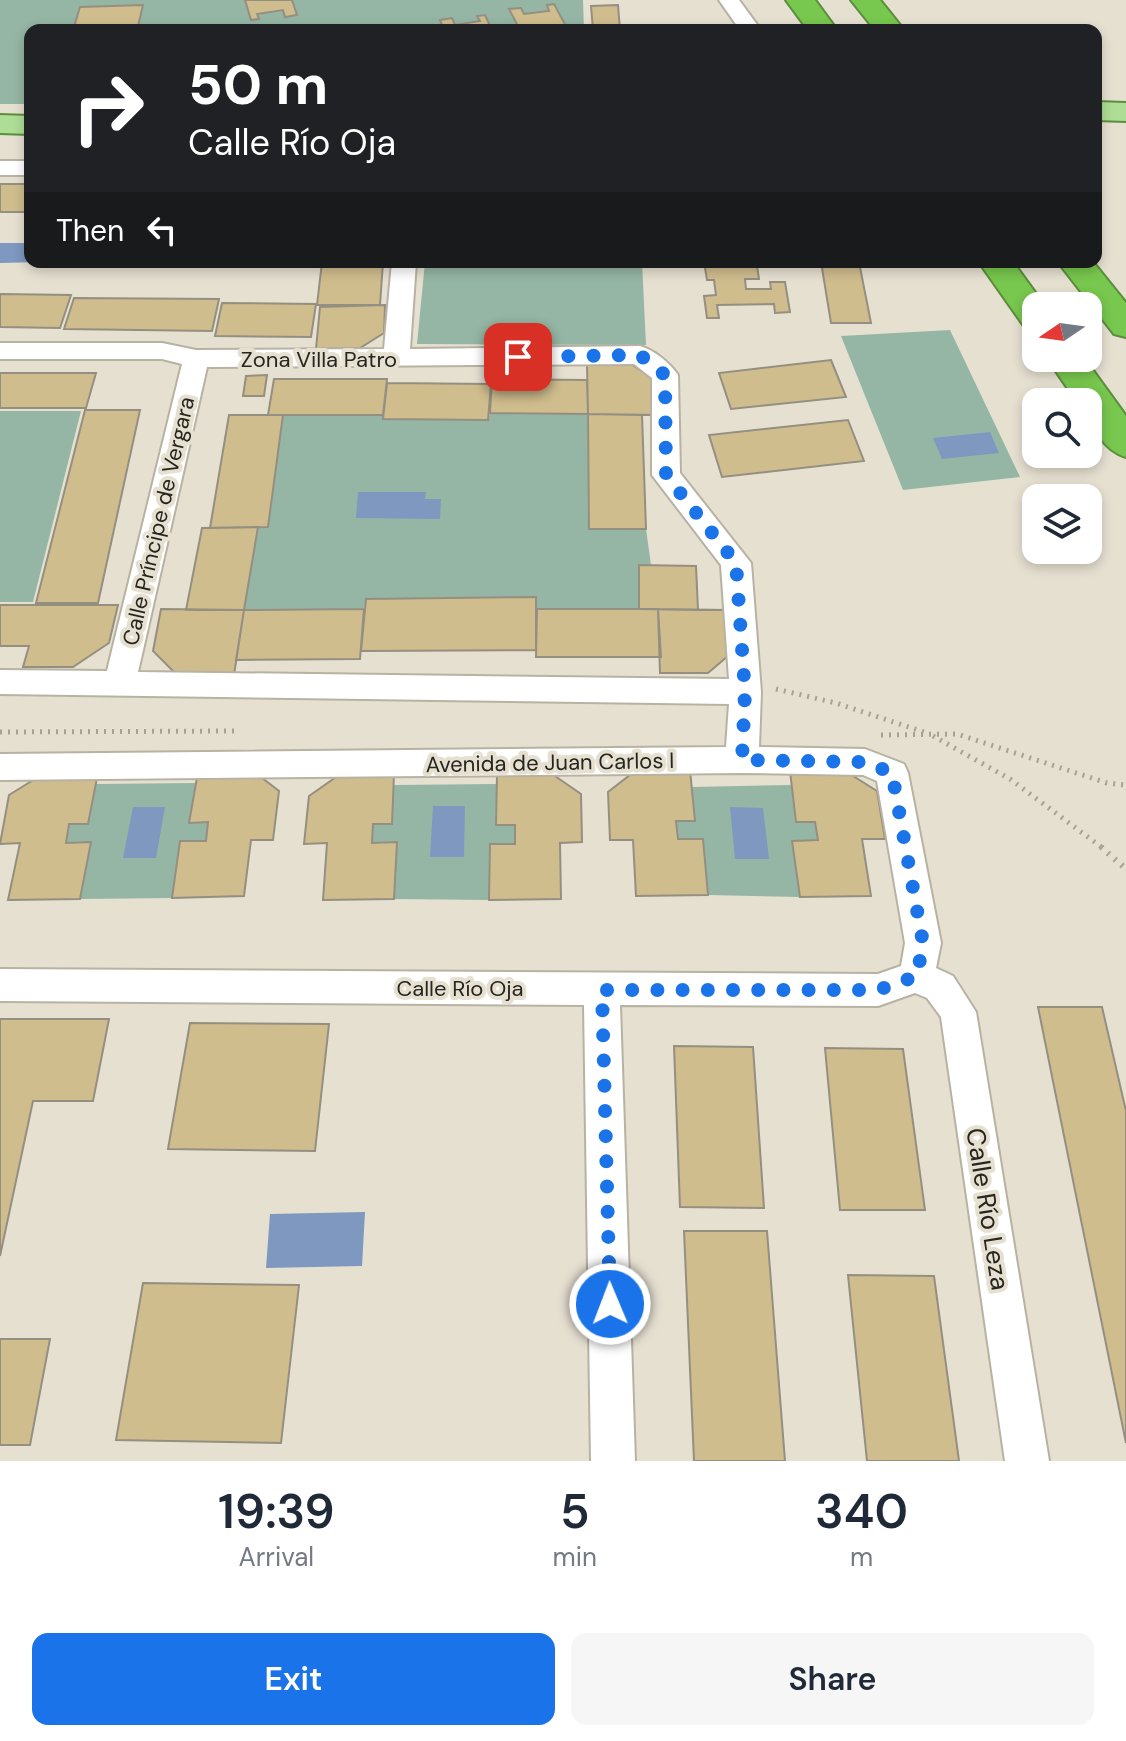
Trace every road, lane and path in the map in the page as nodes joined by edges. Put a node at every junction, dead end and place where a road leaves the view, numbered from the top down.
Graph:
1 (729, 0) edge
2 (800, 0) edge
3 (865, 0) edge
4 (747, 24) edge
5 (818, 24) edge
6 (885, 24) edge
7 (1102, 111) edge
8 (1126, 112) edge
9 (0, 124) edge
10 (24, 125) edge
11 (0, 168) edge
12 (24, 168) edge
13 (404, 268) edge
14 (1000, 268) edge
15 (1080, 268) edge
16 (1022, 298) edge
17 (1126, 326) edge
18 (0, 351) edge
19 (196, 359) junction
20 (396, 359) junction
21 (1075, 372) edge
22 (1126, 444) edge
23 (0, 682) edge
24 (120, 683) junction
25 (745, 692) junction
26 (742, 760) junction
27 (0, 767) edge
28 (1126, 869) edge
29 (917, 976) junction
30 (0, 985) edge
31 (602, 990) junction
32 (613, 1461) edge
33 (1027, 1461) edge

1 - 4 street
2 - 5 highway
3 - 6 highway
7 - 8 main road
9 - 10 main road
11 - 12 street
13 - 20 street
14 - 16 highway
15 - 17 highway
18 - 19 street, Zona Villa Patro
19 - 20 street, Zona Villa Patro
19 - 24 street, Calle Príncipe de Vergara
20 - 25 street, Zona Villa Patro
21 - 22 highway
23 - 24 street
24 - 25 street
25 - 26 street
25 - 28 path
26 - 27 street, Avenida de Juan Carlos I
26 - 29 street, Avenida de Juan Carlos I
29 - 31 street, Calle Río Oja
29 - 33 street, Calle Río Leza
30 - 31 street, Calle Río Oja
31 - 32 street

